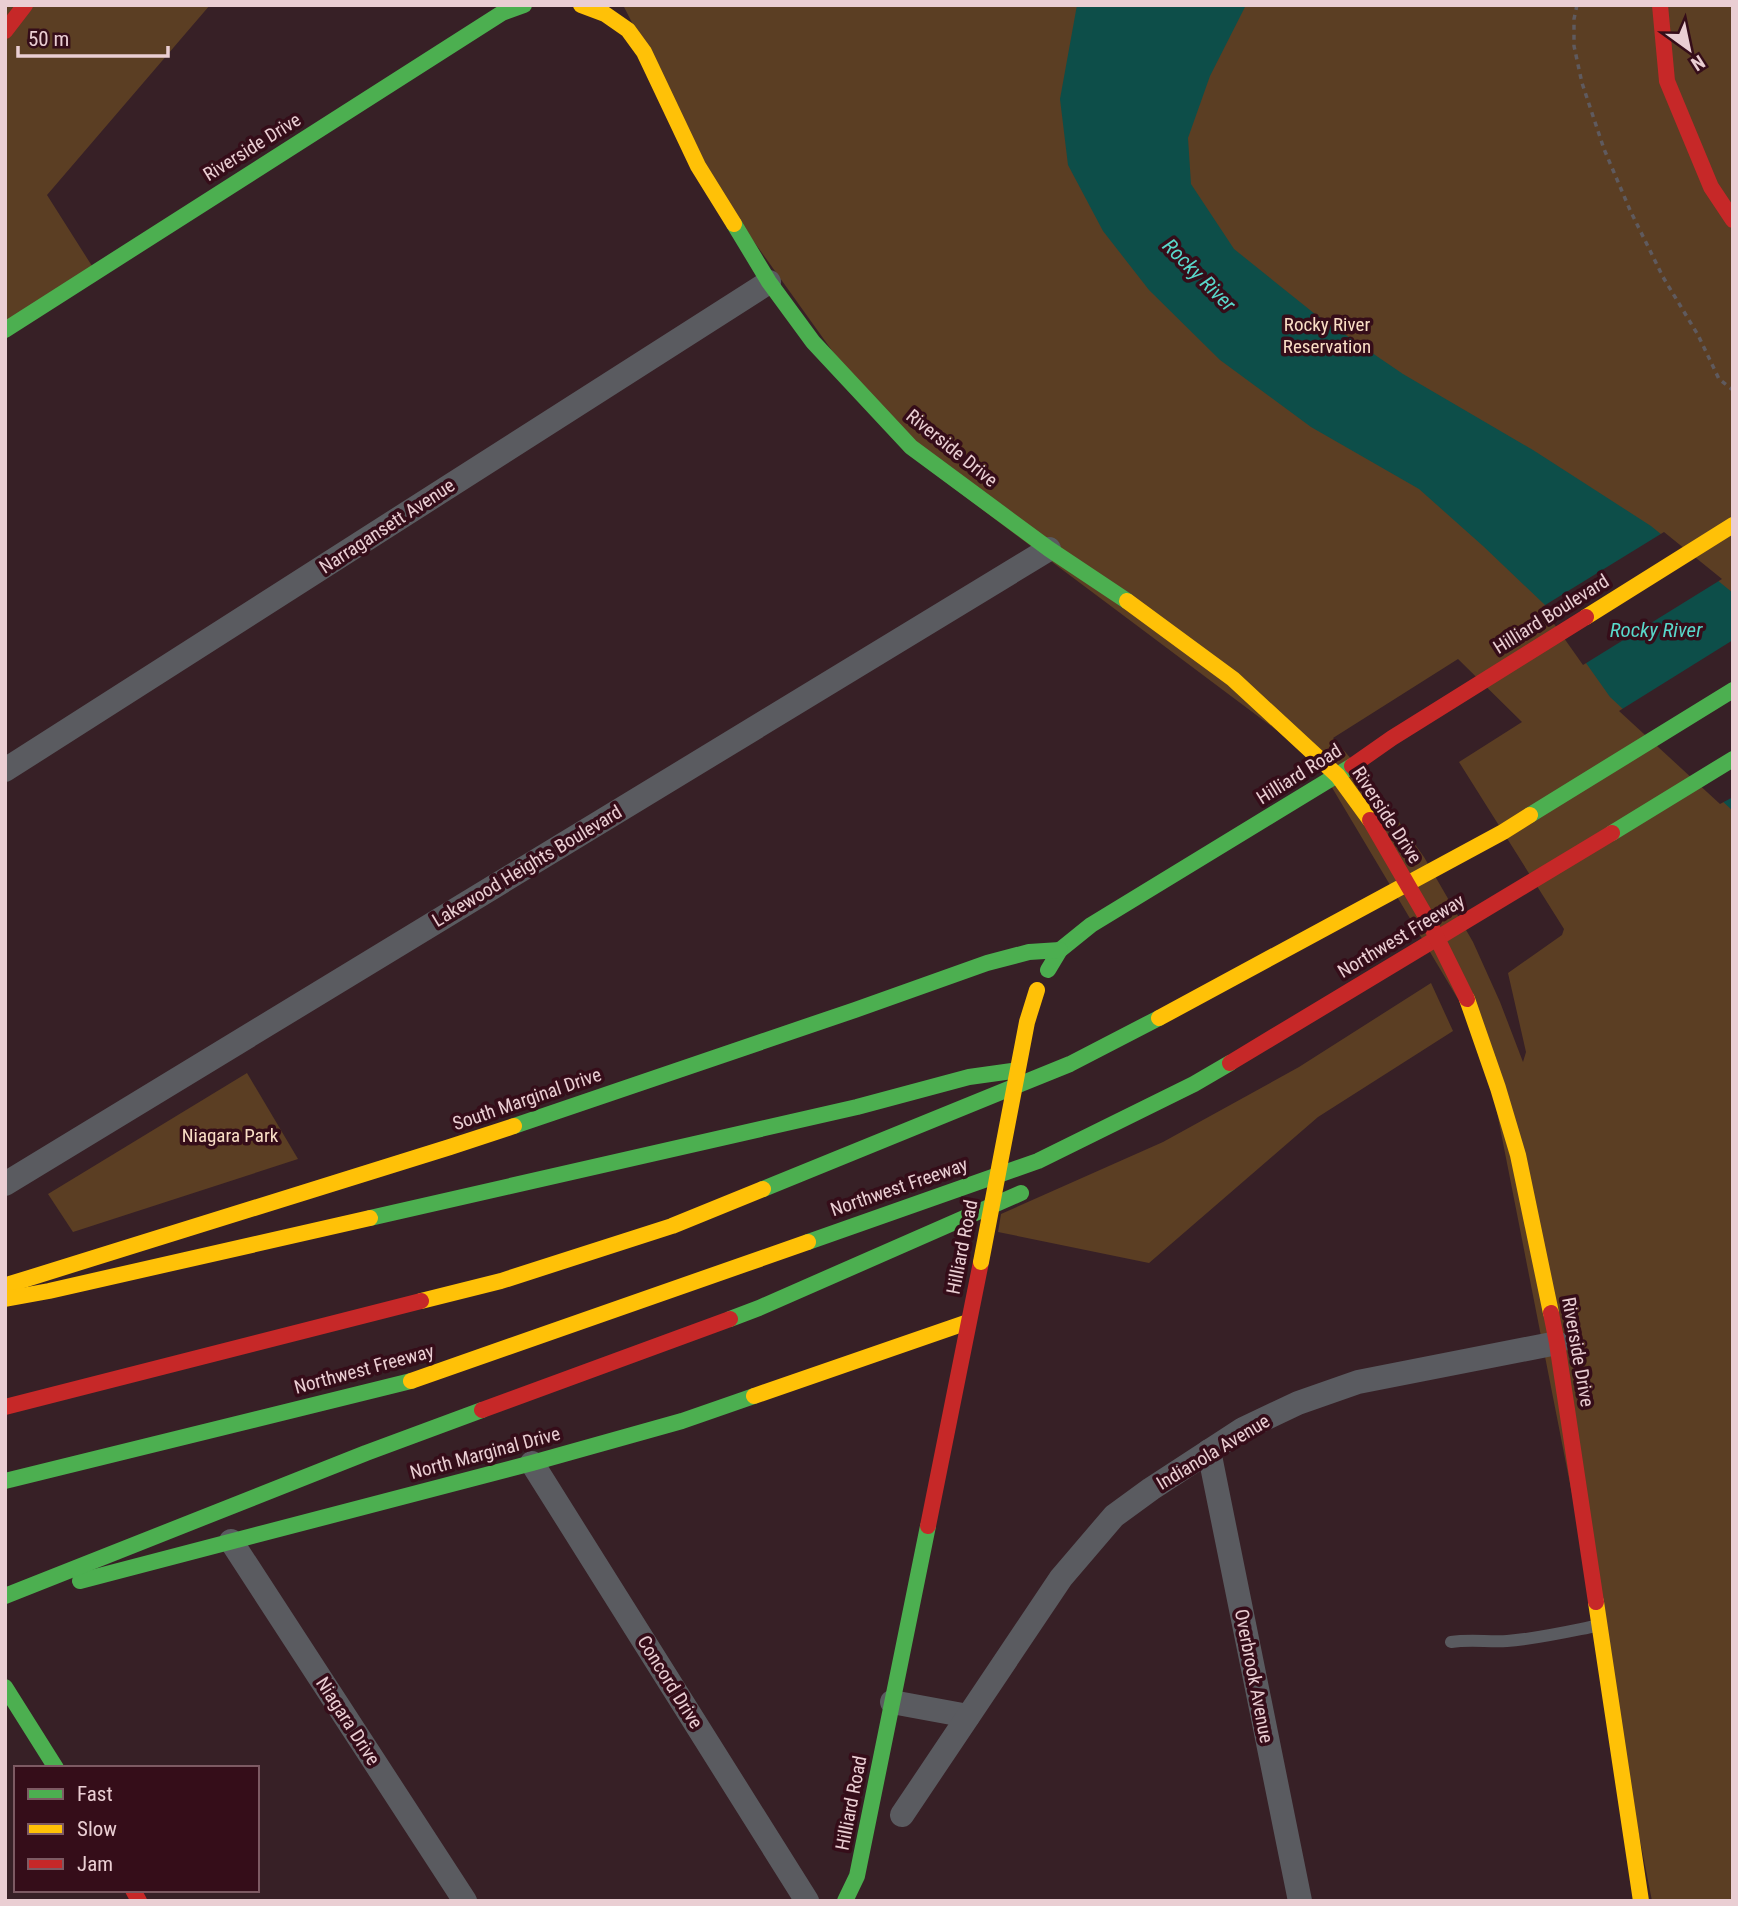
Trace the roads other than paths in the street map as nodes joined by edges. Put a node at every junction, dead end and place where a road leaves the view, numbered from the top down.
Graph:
1 (25, 5) edge
2 (524, 5) edge
3 (1660, 5) edge
4 (585, 6) edge
5 (5, 30) edge
6 (1733, 220) edge
7 (768, 282) junction
8 (5, 330) edge
9 (1733, 525) edge
10 (1049, 549) junction
11 (1733, 690) edge
12 (1392, 738) joint
13 (1733, 759) edge
14 (5, 770) edge
15 (1338, 776) junction
16 (1489, 907) junction
17 (1060, 950) junction
18 (1318, 1028) dead end
19 (1070, 1064) junction
20 (7, 1179) edge
21 (1036, 1187) dead end
22 (5, 1286) edge
23 (5, 1299) edge
24 (968, 1322) junction
25 (1557, 1343) junction
26 (5, 1406) edge
27 (1209, 1451) junction
28 (532, 1463) junction
29 (5, 1481) edge
30 (231, 1541) junction
31 (5, 1596) edge
32 (5, 1601) edge
33 (1600, 1626) junction
34 (1451, 1642) dead end
35 (5, 1687) edge
36 (892, 1702) junction
37 (968, 1716) junction
38 (55, 1766) edge
39 (902, 1815) dead end
40 (464, 1901) edge
41 (807, 1901) edge
42 (845, 1901) edge
43 (1300, 1901) edge
44 (1641, 1901) edge

1 - 5 main road
2 - 8 main road, Riverside Drive
3 - 6 main road
4 - 7 main road, Riverside Drive
7 - 10 main road, Riverside Drive
7 - 14 street, Narragansett Avenue
9 - 12 main road, Hilliard Boulevard
10 - 15 main road, Riverside Drive
10 - 20 street, Lakewood Heights Boulevard
11 - 19 main road, Northwest Freeway
12 - 15 main road, Hilliard Road
13 - 16 main road, Northwest Freeway
15 - 17 main road, Hilliard Road
15 - 25 main road, Riverside Drive, bridge
16 - 18 main road
16 - 29 main road, Northwest Freeway
17 - 22 main road, South Marginal Drive
17 - 24 main road, Hilliard Road, bridge
19 - 23 main road
19 - 26 main road, Northwest Freeway
21 - 31 main road
24 - 28 main road, North Marginal Drive
24 - 36 main road, Hilliard Road
25 - 27 street, Indianola Avenue
25 - 33 main road, Riverside Drive
27 - 37 street, Indianola Avenue
27 - 43 street, Overbrook Avenue
28 - 30 main road, North Marginal Drive
28 - 41 street, Concord Drive
30 - 32 main road, North Marginal Drive
30 - 40 street, Niagara Drive
33 - 34 lane
33 - 44 main road, Riverside Drive
35 - 38 main road
36 - 37 street
36 - 42 main road, Hilliard Road
37 - 39 street, Indianola Avenue

